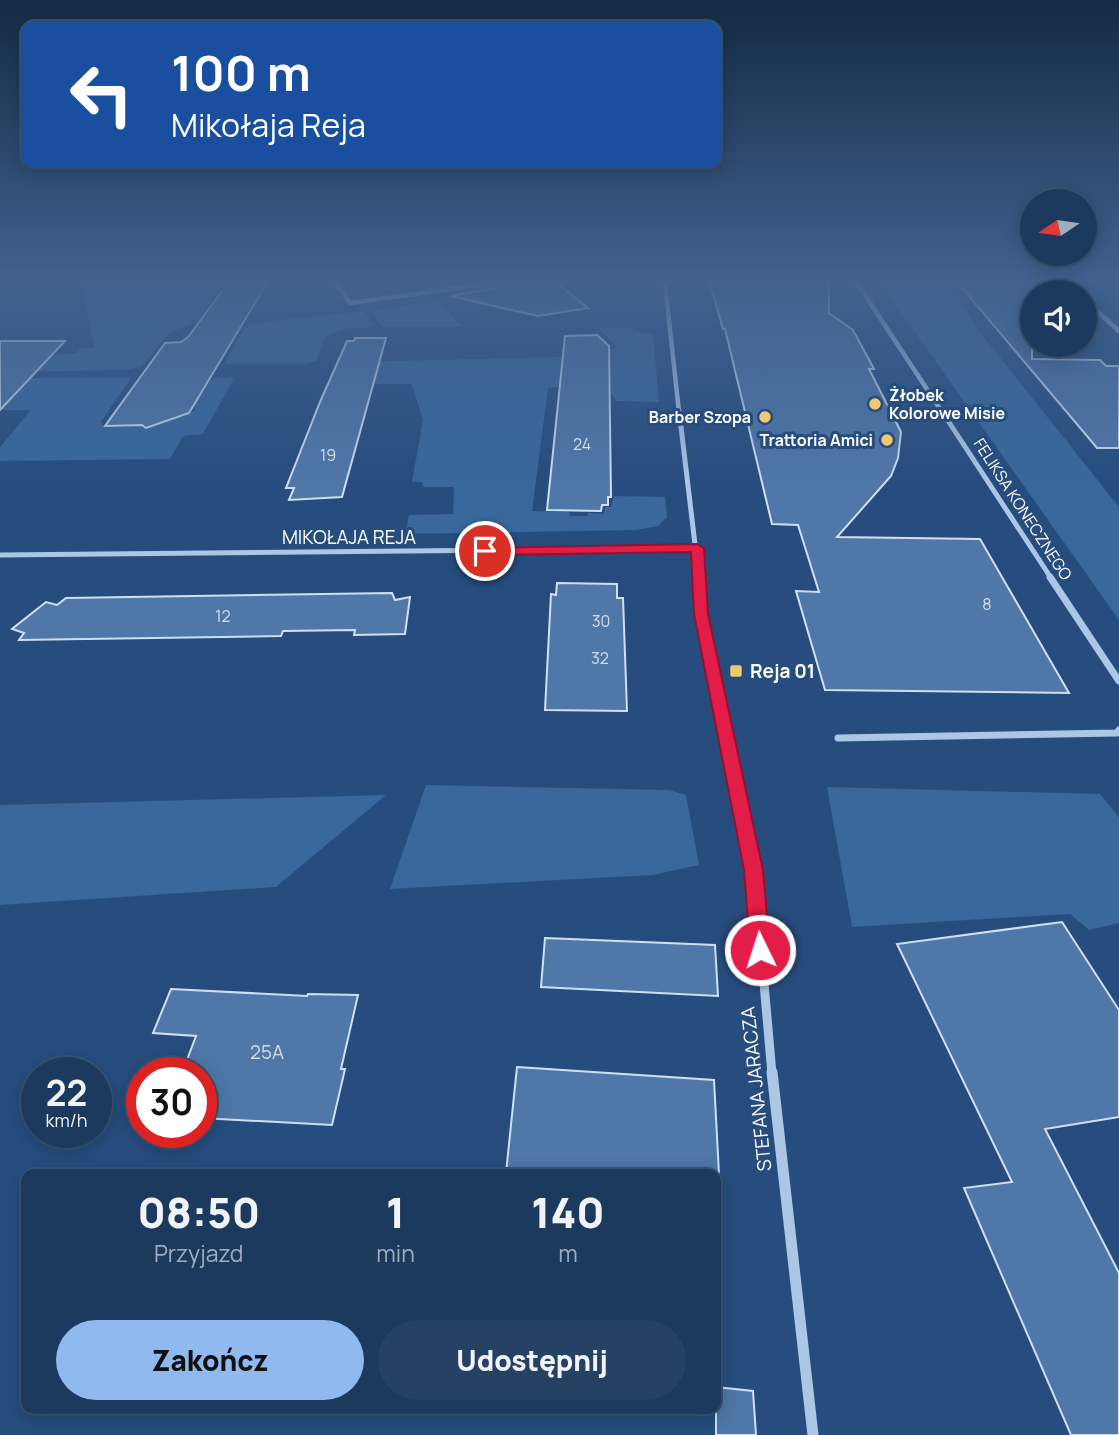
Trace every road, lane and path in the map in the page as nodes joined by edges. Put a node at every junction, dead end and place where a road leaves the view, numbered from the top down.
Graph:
1 (672, 350) edge
2 (901, 350) edge
3 (697, 548) junction
4 (0, 555) edge
5 (1119, 681) edge
6 (1119, 730) edge
7 (838, 738) dead end
8 (813, 1435) edge

1 - 3 street, STEFANA JARACZA
2 - 5 street, FELIKSA KONECZNEGO
3 - 4 street, MIKOŁAJA REJA
3 - 8 street, STEFANA JARACZA
6 - 7 street

